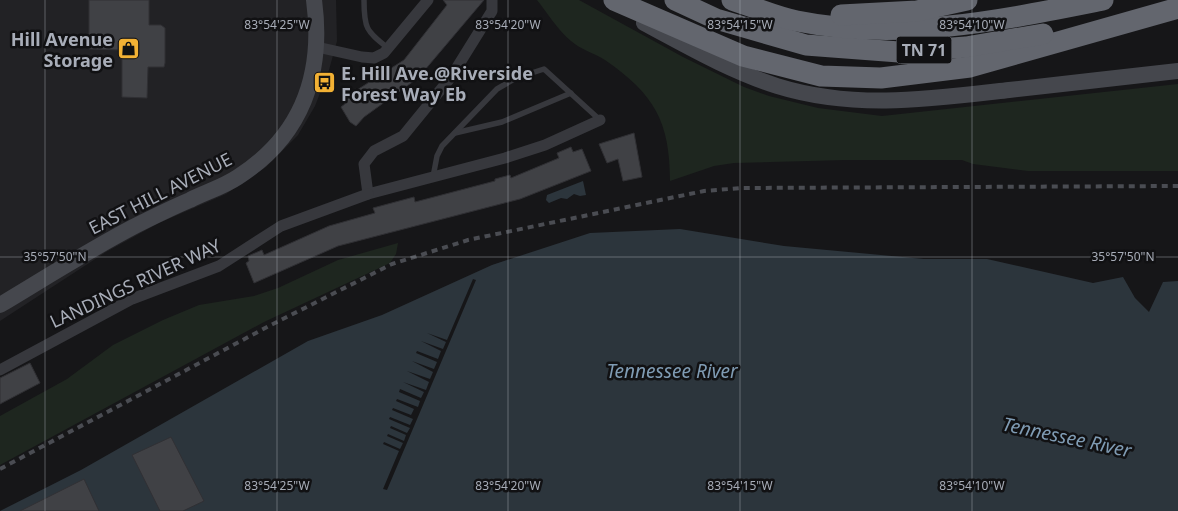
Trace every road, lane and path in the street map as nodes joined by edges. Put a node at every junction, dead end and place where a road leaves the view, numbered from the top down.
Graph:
1 (314, 0) edge
2 (364, 0) edge
3 (428, 0) edge
4 (492, 0) edge
5 (603, 0) edge
6 (614, 0) edge
7 (675, 0) edge
8 (732, 0) edge
9 (742, 0) edge
10 (967, 0) edge
11 (1103, 0) edge
12 (1178, 7) edge
13 (317, 47) junction
14 (388, 48) junction
15 (1178, 71) edge
16 (571, 93) junction
17 (600, 120) joint
18 (454, 134) junction
19 (433, 177) junction
20 (368, 194) junction
21 (0, 305) edge
22 (0, 370) edge

1 - 13 main road, EAST HILL AVENUE
2 - 14 lane
3 - 14 street
4 - 20 street
5 - 15 main road
6 - 12 highway
7 - 12 highway, TN 71
8 - 11 highway, TN 71
9 - 10 highway
13 - 14 street
13 - 21 main road, EAST HILL AVENUE
16 - 17 lane
16 - 18 lane
16 - 18 lane
17 - 19 street, LANDINGS RIVER WAY
18 - 19 lane
19 - 20 street, LANDINGS RIVER WAY
20 - 22 street, LANDINGS RIVER WAY

